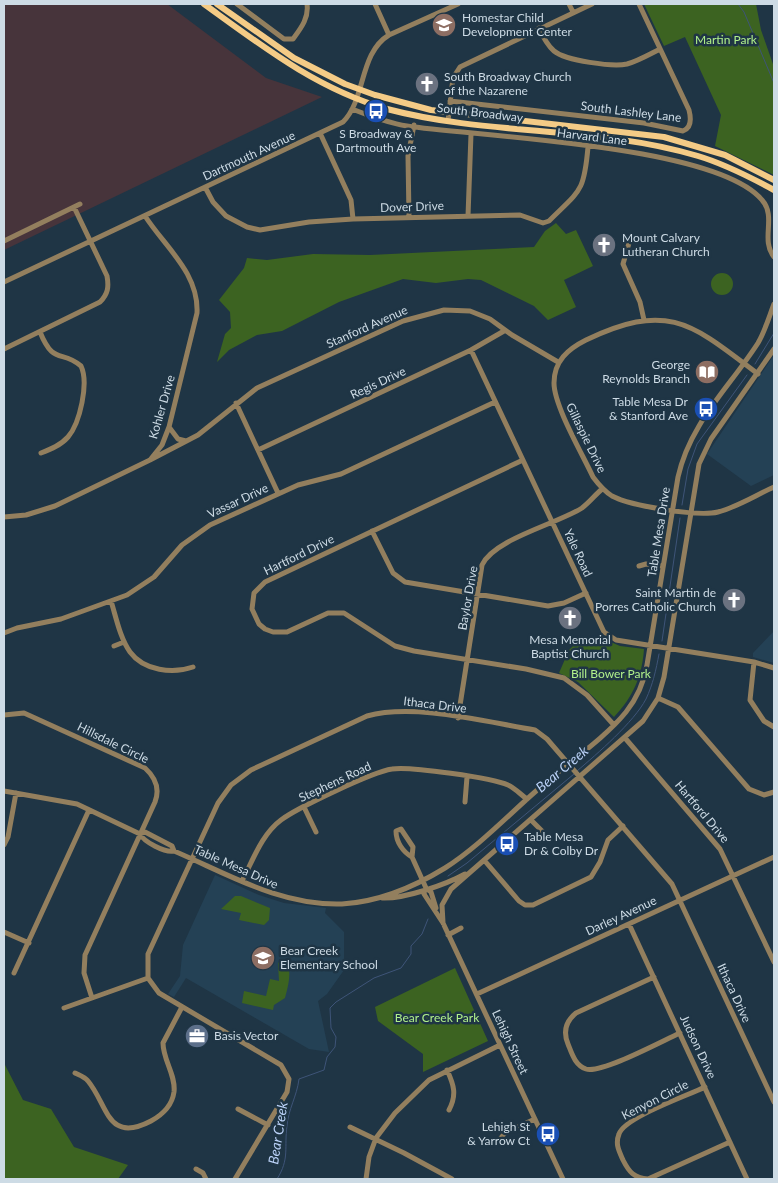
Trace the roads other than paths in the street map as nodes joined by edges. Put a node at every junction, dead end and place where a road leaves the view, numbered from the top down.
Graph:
1 (204, 4) edge
2 (218, 4) edge
3 (237, 4) edge
4 (307, 4) edge
5 (375, 4) edge
6 (440, 4) edge
7 (458, 4) edge
8 (569, 4) edge
9 (592, 4) edge
10 (639, 4) edge
11 (443, 10) junction
12 (573, 12) junction
13 (540, 28) junction
14 (389, 35) junction
15 (660, 49) junction
16 (358, 90) junction
17 (356, 98) junction
18 (450, 101) junction
19 (352, 109) junction
20 (450, 112) junction
21 (448, 121) junction
22 (414, 126) junction
23 (320, 133) junction
24 (471, 134) junction
25 (588, 147) junction
26 (774, 180) edge
27 (205, 187) junction
28 (774, 190) edge
29 (145, 216) junction
30 (468, 216) junction
31 (409, 217) junction
32 (353, 219) junction
33 (631, 236) dead end
34 (4, 241) edge
35 (89, 242) junction
36 (774, 257) edge
37 (4, 282) edge
38 (774, 304) edge
39 (644, 320) junction
40 (504, 330) junction
41 (40, 332) junction
42 (4, 349) edge
43 (774, 349) edge
44 (471, 350) junction
45 (558, 362) junction
46 (744, 363) junction
47 (758, 374) junction
48 (495, 402) junction
49 (236, 403) junction
50 (169, 427) junction
51 (186, 441) junction
52 (258, 450) junction
53 (41, 453) dead end
54 (150, 460) junction
55 (523, 460) junction
56 (774, 487) edge
57 (602, 489) junction
58 (278, 493) junction
59 (672, 510) junction
60 (691, 512) junction
61 (4, 517) edge
62 (552, 522) junction
63 (372, 531) junction
64 (639, 566) dead end
65 (663, 566) junction
66 (586, 593) junction
67 (478, 595) junction
68 (110, 601) junction
69 (4, 633) edge
70 (124, 642) junction
71 (651, 645) junction
72 (114, 646) dead end
73 (670, 648) junction
74 (467, 660) junction
75 (754, 662) junction
76 (193, 667) dead end
77 (774, 668) edge
78 (658, 698) junction
79 (4, 715) edge
80 (458, 718) junction
81 (613, 724) junction
82 (774, 727) edge
83 (625, 738) junction
84 (571, 765) junction
85 (579, 775) junction
86 (467, 777) junction
87 (4, 791) edge
88 (774, 792) edge
89 (16, 793) junction
90 (526, 799) junction
91 (464, 802) dead end
92 (304, 808) junction
93 (89, 810) junction
94 (531, 820) junction
95 (623, 826) junction
96 (316, 832) dead end
97 (543, 832) dead end
98 (140, 834) junction
99 (4, 845) edge
100 (412, 857) junction
101 (774, 857) edge
102 (191, 858) junction
103 (484, 860) junction
104 (472, 870) junction
105 (734, 876) junction
106 (422, 880) junction
107 (242, 881) junction
108 (426, 888) junction
109 (379, 898) junction
110 (680, 900) junction
111 (443, 923) junction
112 (629, 924) junction
113 (462, 928) dead end
114 (4, 932) edge
115 (448, 935) junction
116 (29, 943) junction
117 (774, 962) edge
118 (14, 973) dead end
119 (148, 978) junction
120 (654, 978) junction
121 (477, 994) junction
122 (92, 998) junction
123 (64, 1008) dead end
124 (182, 1008) junction
125 (680, 1033) junction
126 (500, 1045) junction
127 (447, 1070) junction
128 (75, 1073) dead end
129 (705, 1087) junction
130 (774, 1102) edge
131 (238, 1109) dead end
132 (449, 1110) dead end
133 (535, 1119) junction
134 (268, 1125) junction
135 (350, 1128) dead end
136 (376, 1138) junction
137 (500, 1139) dead end
138 (730, 1142) junction
139 (196, 1169) dead end
140 (206, 1179) edge
141 (235, 1179) edge
142 (366, 1179) edge
143 (452, 1179) edge
144 (562, 1179) edge
145 (747, 1179) edge

1 - 17 main road, South Broadway
2 - 16 main road, South Broadway
3 - 4 street
5 - 14 street
6 - 11 street
7 - 11 street, Dartmouth Avenue
8 - 12 street
9 - 12 street
10 - 15 street
11 - 14 street, Dartmouth Avenue
12 - 13 street
13 - 15 street
13 - 18 street
14 - 16 street, Dartmouth Avenue
15 - 18 street, South Lashley Lane
16 - 17 street, Dartmouth Avenue
16 - 20 main road, South Broadway
17 - 19 street, Dartmouth Avenue
17 - 21 main road, South Broadway
18 - 20 street
19 - 22 street, Harvard Lane
19 - 23 street, Dartmouth Avenue
20 - 21 street
20 - 26 main road, South Broadway
21 - 28 main road, South Broadway
22 - 24 street, Harvard Lane
22 - 31 street
23 - 27 street, Dartmouth Avenue
23 - 32 street
24 - 25 street, Harvard Lane
24 - 30 street
25 - 30 street, Dover Drive
25 - 36 street, Harvard Lane
27 - 29 street, Dartmouth Avenue
27 - 32 street, Dover Drive
29 - 35 street, Dartmouth Avenue
29 - 50 street, Kohler Drive
30 - 31 street, Dover Drive
31 - 32 street, Dover Drive
33 - 39 street
34 - 35 street
35 - 37 street, Dartmouth Avenue
35 - 41 street
38 - 46 street, Table Mesa Drive
39 - 45 street
39 - 46 street
40 - 44 street, Regis Drive
40 - 45 street, Stanford Avenue
40 - 49 street, Stanford Avenue
41 - 42 street
41 - 53 street
43 - 47 street, Table Mesa Drive
44 - 48 street, Yale Road
44 - 52 street, Regis Drive
45 - 57 street, Gillaspie Drive
46 - 47 street
46 - 59 street, Table Mesa Drive
47 - 60 street, Table Mesa Drive
48 - 55 street, Yale Road
48 - 58 street, Vassar Drive
49 - 51 street, Stanford Avenue
49 - 52 street
50 - 51 street
50 - 54 street, Kohler Drive
51 - 54 street, Stanford Avenue
52 - 58 street
54 - 61 street, Kohler Drive
55 - 62 street, Yale Road
55 - 63 street, Hartford Drive
56 - 60 street, Gillaspie Drive
57 - 59 street, Gillaspie Drive
57 - 62 street, Baylor Drive
58 - 68 street, Vassar Drive
59 - 60 street, Gillaspie Drive
59 - 65 street, Table Mesa Drive
60 - 73 street, Table Mesa Drive
62 - 66 street, Yale Road
62 - 67 street, Baylor Drive
63 - 67 street
63 - 74 street, Hartford Drive
64 - 65 street
65 - 71 street, Table Mesa Drive
66 - 67 street
66 - 71 street, Yale Road
67 - 74 street, Baylor Drive
68 - 69 street, Vassar Drive
68 - 70 street
70 - 72 street
70 - 76 street
71 - 73 street, Yale Road
71 - 81 street, Table Mesa Drive
73 - 75 street, Yale Road
73 - 78 street, Table Mesa Drive
74 - 80 street, Baylor Drive
74 - 81 street, Hartford Drive
75 - 77 street, Yale Road
75 - 82 street
78 - 83 street, Table Mesa Drive
78 - 88 street
79 - 98 street, Hillsdale Circle
80 - 84 street, Ithaca Drive
80 - 102 street, Ithaca Drive
81 - 84 street, Table Mesa Drive
83 - 85 street, Table Mesa Drive
83 - 105 street, Hartford Drive
84 - 85 street, Ithaca Drive
84 - 90 street, Table Mesa Drive
85 - 94 street, Table Mesa Drive
85 - 95 street, Ithaca Drive
86 - 90 street, Stephens Road
86 - 91 street
86 - 92 street, Stephens Road
87 - 89 street, Table Mesa Drive
89 - 93 street, Table Mesa Drive
89 - 99 street
90 - 106 street, Table Mesa Drive
92 - 96 street
92 - 107 street, Stephens Road
93 - 98 street, Table Mesa Drive
93 - 116 street
94 - 97 street
94 - 103 street, Table Mesa Drive
95 - 103 street
95 - 110 street, Ithaca Drive
98 - 102 street, Table Mesa Drive
98 - 122 street, Hillsdale Circle
100 - 100 street
100 - 106 street, Lehigh Street
101 - 105 street, Darley Avenue
102 - 107 street, Table Mesa Drive
102 - 119 street, Ithaca Drive
103 - 104 street, Table Mesa Drive
104 - 108 street, Table Mesa Drive
104 - 111 street, Table Mesa Drive
105 - 110 street, Darley Avenue
105 - 117 street, Hartford Drive
106 - 108 street, Lehigh Street
106 - 109 street, Table Mesa Drive
107 - 109 street, Table Mesa Drive
108 - 109 street, Table Mesa Drive
108 - 111 street, Lehigh Street
110 - 112 street, Darley Avenue
110 - 130 street, Ithaca Drive
111 - 115 street, Lehigh Street
112 - 120 street, Judson Drive
112 - 121 street, Darley Avenue
113 - 115 street
114 - 116 street
115 - 121 street, Lehigh Street
116 - 118 street
119 - 122 street
119 - 124 street
120 - 125 street, Judson Drive
120 - 125 street
121 - 126 street, Lehigh Street
122 - 123 street
124 - 128 street
124 - 134 street
125 - 129 street, Judson Drive
126 - 127 street
126 - 133 street, Lehigh Street
127 - 132 street
127 - 136 street
129 - 138 street, Judson Drive
129 - 138 street, Kenyon Circle
131 - 134 street
133 - 137 street
133 - 144 street, Lehigh Street
134 - 141 street
135 - 136 street
136 - 142 street
136 - 143 street
138 - 145 street, Judson Drive
139 - 140 street

